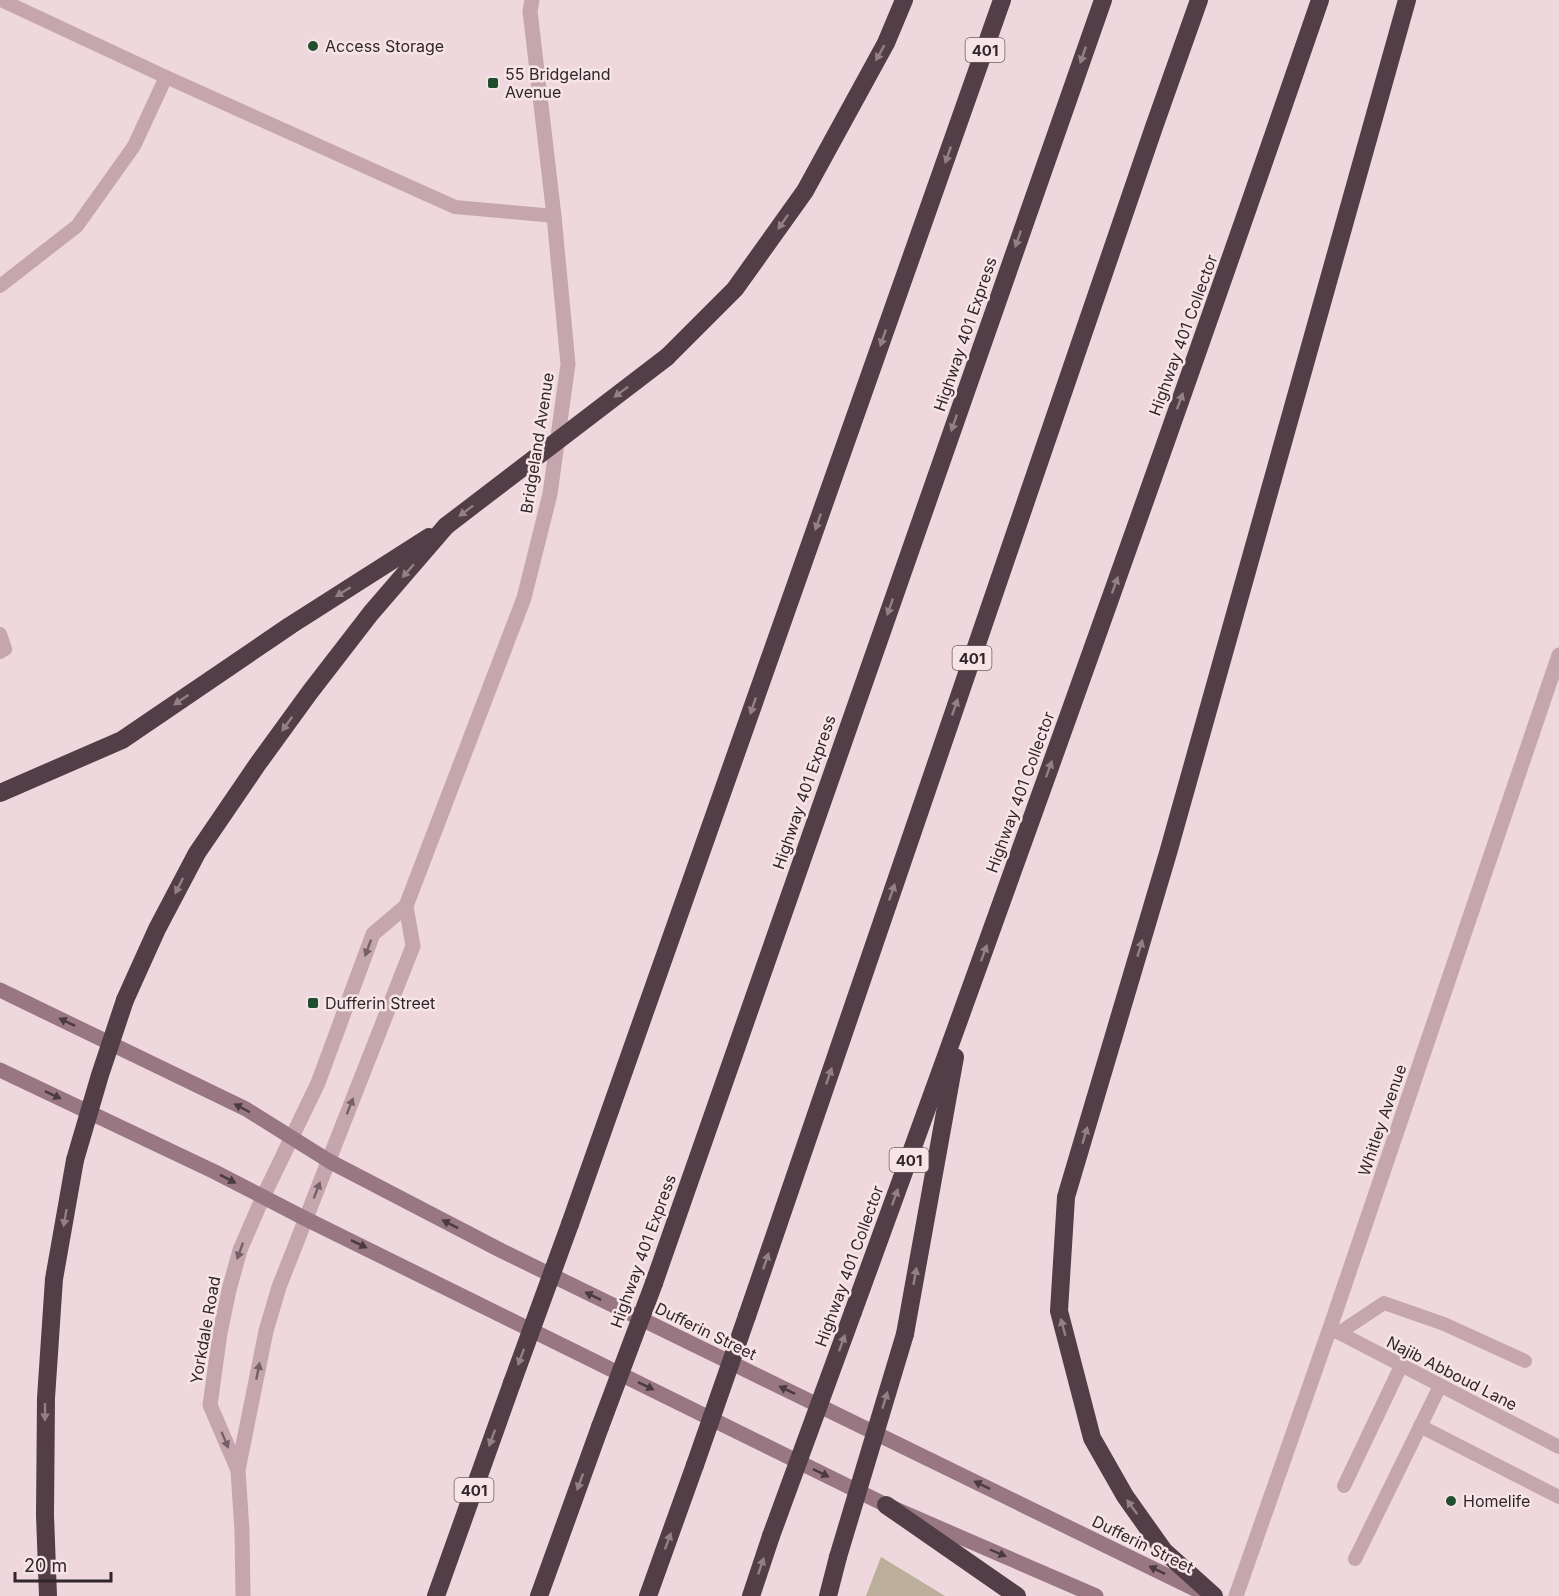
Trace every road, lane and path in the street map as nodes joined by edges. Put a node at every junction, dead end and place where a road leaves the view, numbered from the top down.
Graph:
1 (1, 0) edge
2 (532, 0) edge
3 (904, 0) edge
4 (1002, 0) edge
5 (1103, 0) edge
6 (1199, 0) edge
7 (1320, 0) edge
8 (1407, 0) edge
9 (166, 77) junction
10 (554, 216) junction
11 (0, 286) edge
12 (446, 526) junction
13 (0, 634) edge
14 (0, 652) edge
15 (1559, 655) edge
16 (0, 793) edge
17 (406, 906) junction
18 (0, 990) edge
19 (964, 1008) junction
20 (0, 1070) edge
21 (292, 1138) junction
22 (329, 1161) junction
23 (263, 1197) junction
24 (306, 1219) junction
25 (1335, 1330) junction
26 (1525, 1361) dead end
27 (1401, 1366) junction
28 (1440, 1386) junction
29 (1420, 1426) junction
30 (1559, 1447) edge
31 (238, 1470) junction
32 (1344, 1486) dead end
33 (1559, 1497) edge
34 (886, 1505) junction
35 (1355, 1559) dead end
36 (48, 1596) edge
37 (243, 1596) edge
38 (436, 1596) edge
39 (539, 1596) edge
40 (648, 1596) edge
41 (751, 1596) edge
42 (828, 1596) edge
43 (1017, 1596) edge
44 (1096, 1596) edge
45 (1209, 1596) edge
46 (1214, 1596) edge
47 (1236, 1596) edge

1 - 9 lane
2 - 10 street, Bridgeland Avenue
3 -> 12 highway, bridge
4 -> 38 highway, 401, bridge
5 -> 39 highway, Highway 401 Express, bridge
40 -> 6 highway, 401, bridge
19 -> 7 highway, Highway 401 Collector / 401
46 -> 8 highway
9 - 10 lane
9 - 11 lane
10 - 17 street, Bridgeland Avenue
12 -> 16 highway
12 -> 36 highway, bridge
13 - 14 lane
15 - 25 street, Whitley Avenue
17 -> 21 street, Bridgeland Avenue
22 -> 17 street, Bridgeland Avenue
21 -> 18 main road, Dufferin Street
41 -> 19 highway, Highway 401 Collector / 401, bridge
42 -> 19 highway, bridge
20 -> 23 main road
21 - 22 main road, Dufferin Street
21 - 23 street, Yorkdale Road
24 -> 22 street, Bridgeland Avenue
45 -> 22 main road, Dufferin Street
23 - 24 main road
23 -> 31 street, Yorkdale Road
31 -> 24 street, Yorkdale Road
24 -> 34 main road
25 - 26 lane
25 - 27 lane, Najib Abboud Lane
25 - 47 street, Whitley Avenue
27 - 28 lane, Najib Abboud Lane
27 - 32 lane
28 - 29 lane
28 - 30 lane, Najib Abboud Lane
29 - 33 lane
29 - 35 lane
31 - 37 street, Yorkdale Road
34 - 43 highway
34 -> 44 main road

